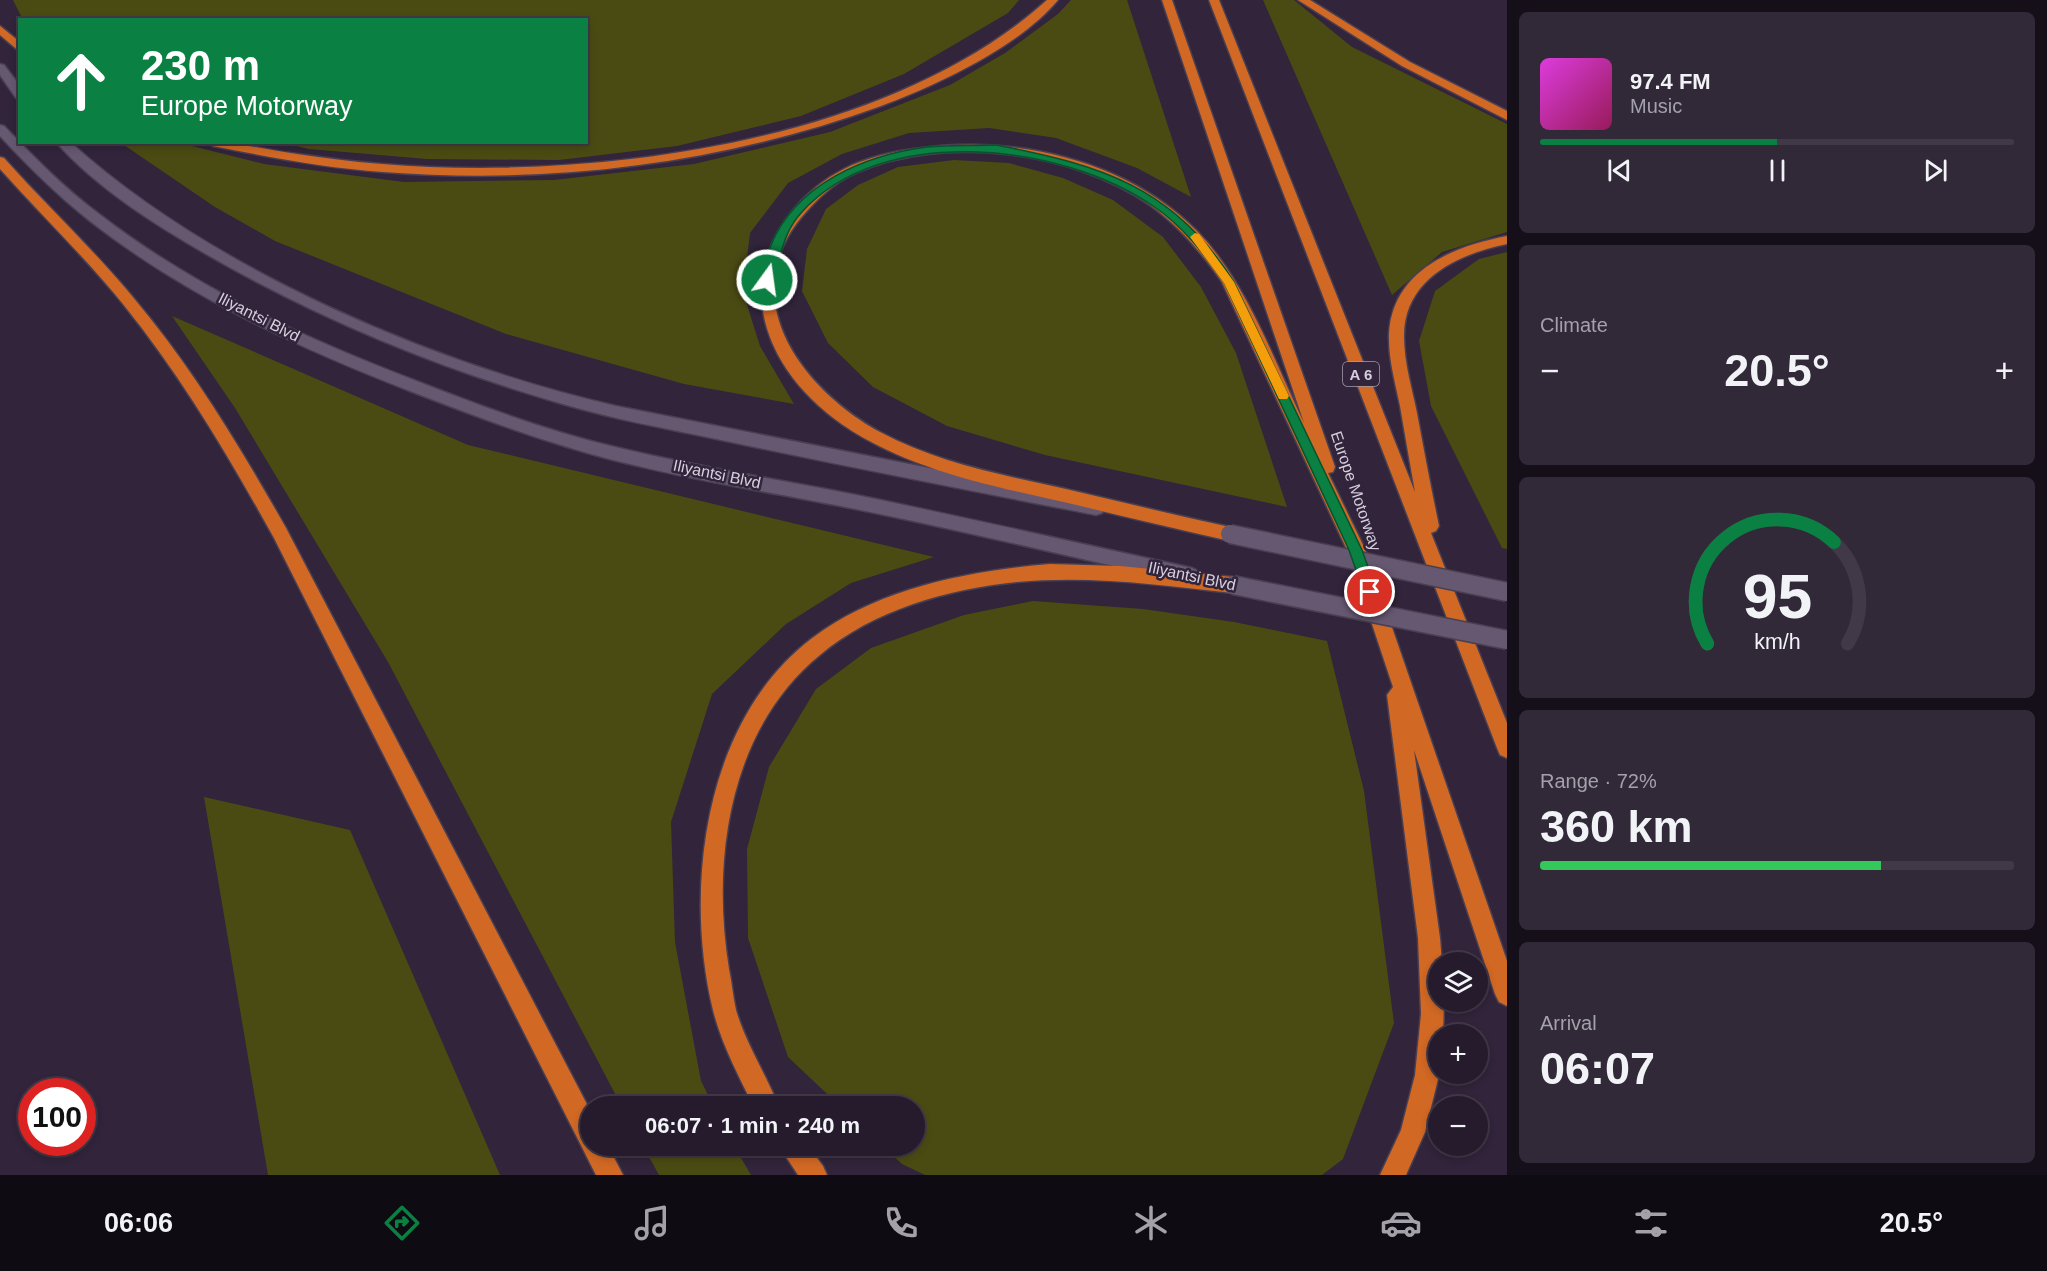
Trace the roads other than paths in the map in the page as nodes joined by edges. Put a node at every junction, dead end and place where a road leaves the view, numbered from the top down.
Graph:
1 (1053, 0) edge
2 (1167, 0) edge
3 (1214, 0) edge
4 (1304, 0) edge
5 (0, 29) edge
6 (18, 47) edge
7 (0, 67) edge
8 (18, 92) edge
9 (1507, 116) edge
10 (0, 129) edge
11 (64, 144) edge
12 (222, 144) edge
13 (0, 161) edge
14 (1507, 240) edge
15 (1230, 534) junction
16 (1356, 550) junction
17 (1438, 570) junction
18 (1233, 585) junction
19 (1507, 592) edge
20 (1507, 640) edge
21 (1392, 654) junction
22 (1479, 677) junction
23 (1507, 730) edge
24 (1507, 748) edge
25 (1507, 994) edge
26 (762, 1096) edge
27 (580, 1117) edge
28 (600, 1156) edge
29 (800, 1156) edge
30 (610, 1175) edge
31 (814, 1175) edge
32 (1393, 1175) edge

1 - 12 highway
2 - 16 highway, Europe Motorway
3 - 17 highway, A 6
4 - 9 highway
5 - 6 highway
7 - 8 street
10 - 18 street, Iliyantsi Blvd
11 - 15 street
13 - 27 highway
14 - 17 highway
15 - 16 highway
15 - 19 street, bridge
16 - 21 highway, Europe Motorway
17 - 22 highway, A 6
18 - 20 street, Iliyantsi Blvd, bridge
18 - 26 highway
21 - 25 highway, Europe Motorway
21 - 32 highway
22 - 23 highway
22 - 24 highway, A 6
28 - 30 highway
29 - 31 highway

